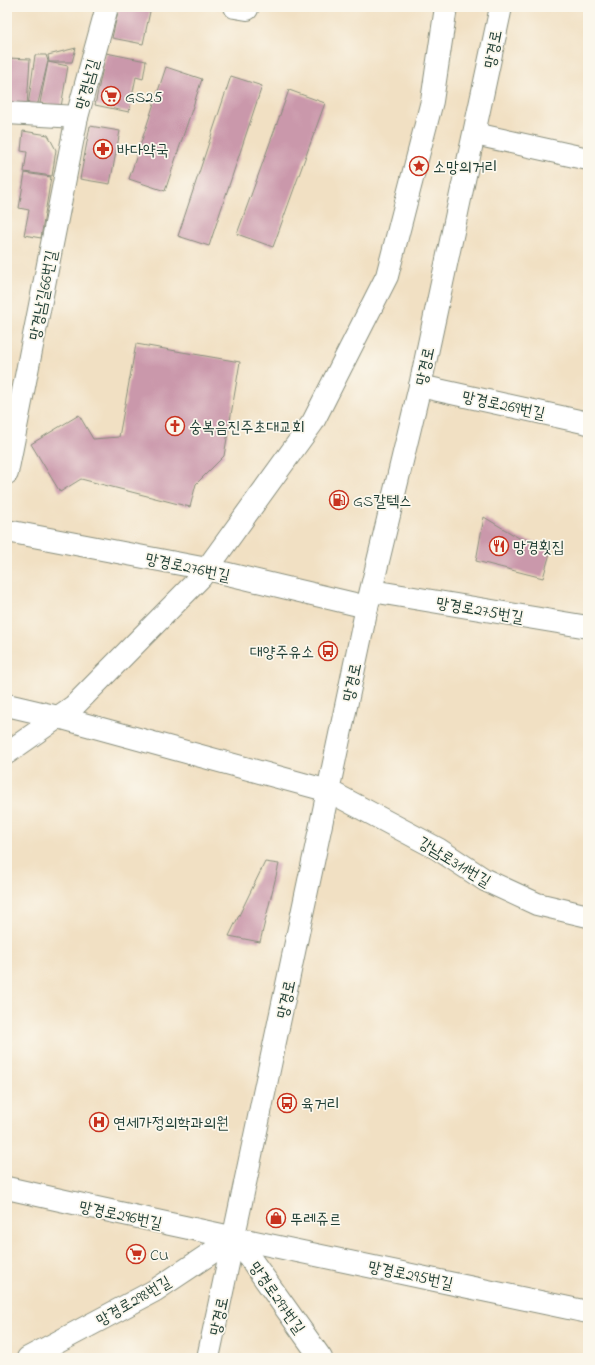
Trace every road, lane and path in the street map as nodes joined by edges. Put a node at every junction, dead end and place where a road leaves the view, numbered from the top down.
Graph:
1 (107, 7) edge
2 (432, 7) edge
3 (446, 7) edge
4 (500, 7) edge
5 (442, 33) junction
6 (7, 114) edge
7 (77, 117) junction
8 (475, 134) junction
9 (588, 159) edge
10 (420, 386) junction
11 (588, 423) edge
12 (7, 473) edge
13 (7, 531) edge
14 (207, 569) junction
15 (369, 599) junction
16 (588, 627) edge
17 (7, 705) edge
18 (58, 717) junction
19 (7, 754) edge
20 (329, 791) junction
21 (588, 916) edge
22 (7, 1188) edge
23 (235, 1237) junction
24 (588, 1312) edge
25 (28, 1358) edge
26 (208, 1358) edge
27 (321, 1358) edge

1 - 7 street, 망경남길
2 - 5 street
3 - 5 street
4 - 8 street, 망경로
5 - 14 street
6 - 7 street, 망경남길
7 - 12 street, 망경남길66번길
8 - 9 street
8 - 10 street, 망경로
10 - 11 street, 망경로269번길
10 - 15 street, 망경로
13 - 14 street, 망경로276번길
14 - 15 street, 망경로276번길
14 - 18 street
15 - 16 street, 망경로275번길
15 - 20 street, 망경로
17 - 18 street, 강남로311번길
18 - 19 street
18 - 20 street, 강남로311번길
20 - 21 street, 강남로311번길
20 - 23 street, 망경로
22 - 23 street, 망경로296번길
23 - 24 street, 망경로295번길
23 - 25 street, 망경로298번길
23 - 26 street, 망경로
23 - 27 street, 망경로297번길

